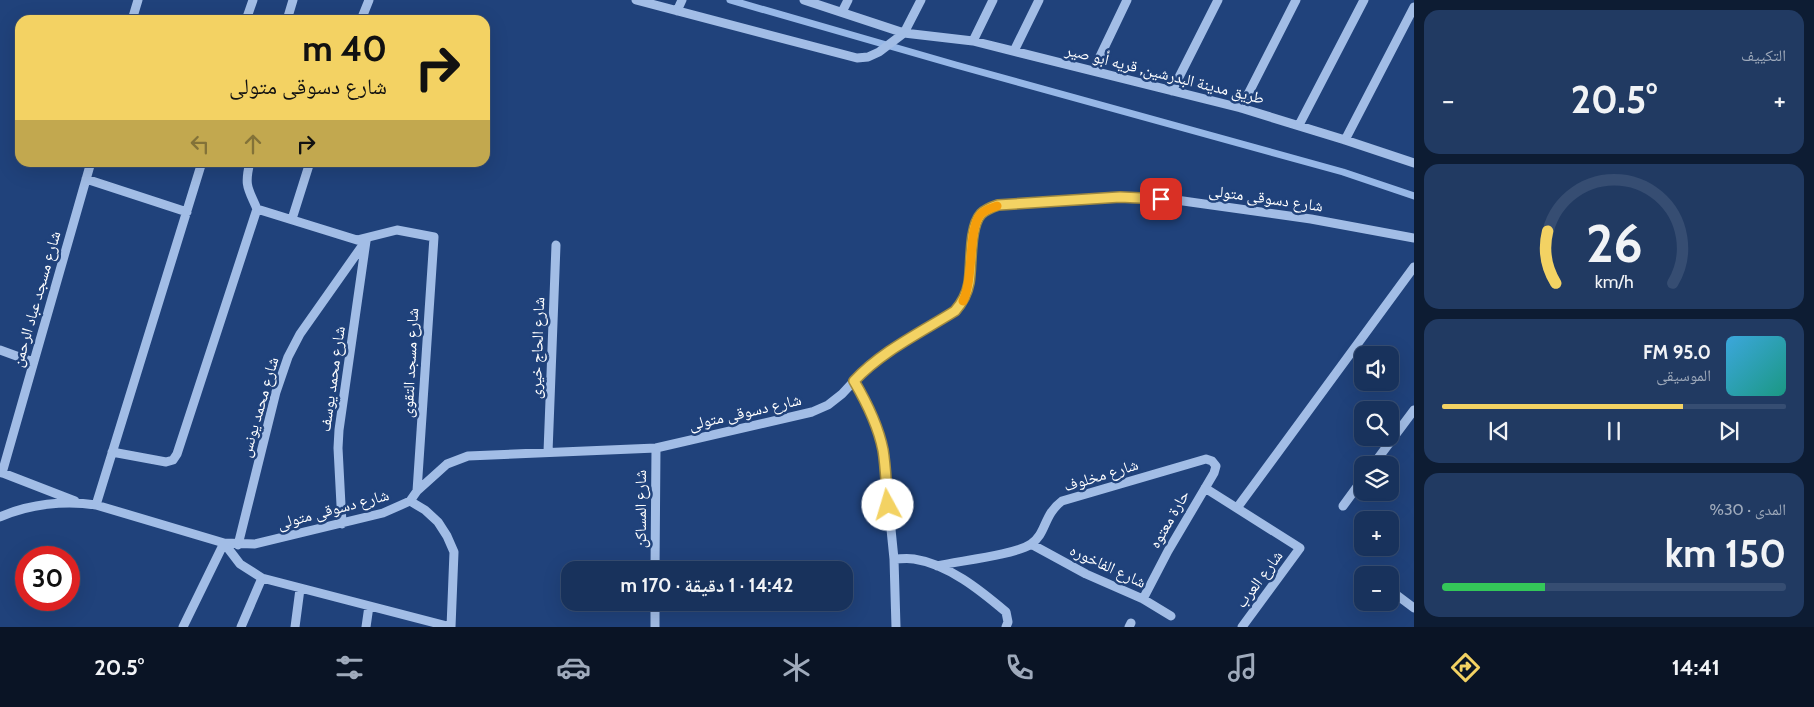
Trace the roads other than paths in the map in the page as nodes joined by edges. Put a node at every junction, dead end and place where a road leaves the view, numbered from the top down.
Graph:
1 (138, 0) edge
2 (253, 0) edge
3 (292, 0) edge
4 (369, 0) edge
5 (636, 0) edge
6 (682, 0) edge
7 (804, 0) edge
8 (848, 0) edge
9 (921, 0) edge
10 (993, 0) edge
11 (1040, 0) edge
12 (1127, 0) edge
13 (1218, 0) edge
14 (1296, 0) edge
15 (1364, 0) edge
16 (1414, 7) edge
17 (677, 11) junction
18 (842, 12) junction
19 (134, 15) edge
20 (248, 15) edge
21 (288, 15) edge
22 (363, 15) edge
23 (904, 33) junction
24 (973, 41) junction
25 (1014, 52) junction
26 (1093, 71) junction
27 (1172, 91) junction
28 (1241, 108) junction
29 (1299, 125) junction
30 (1345, 140) junction
31 (1414, 163) edge
32 (90, 167) edge
33 (200, 167) edge
34 (249, 167) edge
35 (308, 167) edge
36 (86, 179) junction
37 (257, 209) junction
38 (187, 212) junction
39 (292, 219) junction
40 (1414, 238) edge
41 (367, 239) junction
42 (556, 245) dead end
43 (1414, 266) edge
44 (0, 350) edge
45 (33, 362) junction
46 (854, 381) junction
47 (1414, 410) edge
48 (656, 448) junction
49 (112, 452) junction
50 (548, 452) junction
51 (1380, 456) edge
52 (1206, 459) joint
53 (1, 473) edge
54 (1205, 488) junction
55 (417, 491) junction
56 (1354, 491) edge
57 (410, 501) junction
58 (77, 502) junction
59 (96, 505) junction
60 (1343, 506) dead end
61 (1237, 508) junction
62 (0, 516) edge
63 (342, 524) junction
64 (224, 543) junction
65 (1031, 544) junction
66 (238, 545) junction
67 (894, 559) junction
68 (655, 561) edge
69 (937, 566) junction
70 (262, 578) junction
71 (300, 589) junction
72 (1399, 597) edge
73 (1143, 599) junction
74 (369, 606) junction
75 (1414, 608) edge
76 (655, 611) edge
77 (1171, 616) dead end
78 (414, 622) edge
79 (183, 627) edge
80 (241, 627) edge
81 (295, 627) edge
82 (366, 627) edge
83 (654, 627) edge
84 (896, 627) edge
85 (1006, 627) edge
86 (1242, 627) edge

1 - 19 street
2 - 20 street
3 - 21 street
4 - 22 street
5 - 17 street
6 - 17 street
7 - 18 street, طريق مدينة البدرشين, قريه أبو صير
8 - 18 street
9 - 23 street
10 - 24 street
11 - 25 street
12 - 26 street
13 - 27 street
14 - 28 street
15 - 29 street
16 - 30 street
17 - 23 street
18 - 23 street, طريق مدينة البدرشين, قريه أبو صير
23 - 24 street, طريق مدينة البدرشين, قريه أبو صير
24 - 25 street, طريق مدينة البدرشين, قريه أبو صير
25 - 26 street, طريق مدينة البدرشين, قريه أبو صير
26 - 27 street, طريق مدينة البدرشين, قريه أبو صير
27 - 28 street, طريق مدينة البدرشين, قريه أبو صير
28 - 29 street, طريق مدينة البدرشين, قريه أبو صير
29 - 30 street, طريق مدينة البدرشين, قريه أبو صير
30 - 31 street, طريق مدينة البدرشين, قريه أبو صير
32 - 36 street, شارع مسجد عباد الرحمن
33 - 38 street
34 - 37 street
35 - 39 street
36 - 38 street
36 - 45 street, شارع مسجد عباد الرحمن
37 - 39 street
37 - 49 street
38 - 49 street
39 - 41 street
40 - 46 street, شارع دسوقى متولى
41 - 55 street, شارع مسجد التقوى
41 - 63 street, شارع محمد يوسف
41 - 66 street, شارع محمد يونس
42 - 50 street, شارع الحاج خيرى
43 - 61 street
44 - 45 street
45 - 53 street, شارع مسجد عباد الرحمن
46 - 48 street, شارع دسوقى متولى
46 - 67 street
47 - 51 street
48 - 50 street, شارع دسوقى متولى
48 - 68 street, شارع المساكن
49 - 59 street
50 - 55 street, شارع دسوقى متولى
52 - 54 street, حارة معتوه
52 - 65 street, شارع مخلوف
53 - 58 street
54 - 61 street
54 - 73 street, حارة معتوه
55 - 57 street, شارع دسوقى متولى
56 - 60 street
57 - 63 street, شارع دسوقى متولى
57 - 78 street
58 - 59 street, شارع دسوقى متولى
58 - 62 street, شارع دسوقى متولى
59 - 64 street, شارع دسوقى متولى
61 - 86 street, شارع العرب
63 - 66 street, شارع دسوقى متولى
64 - 66 street, شارع دسوقى متولى
64 - 70 street
64 - 79 street
65 - 69 street
65 - 73 street, شارع الفاخوره
67 - 69 street
67 - 84 street
69 - 85 street
70 - 71 street
70 - 80 street
71 - 74 street
71 - 81 street
72 - 75 street
73 - 77 street, شارع الفاخوره
74 - 78 street
74 - 82 street
76 - 83 street

